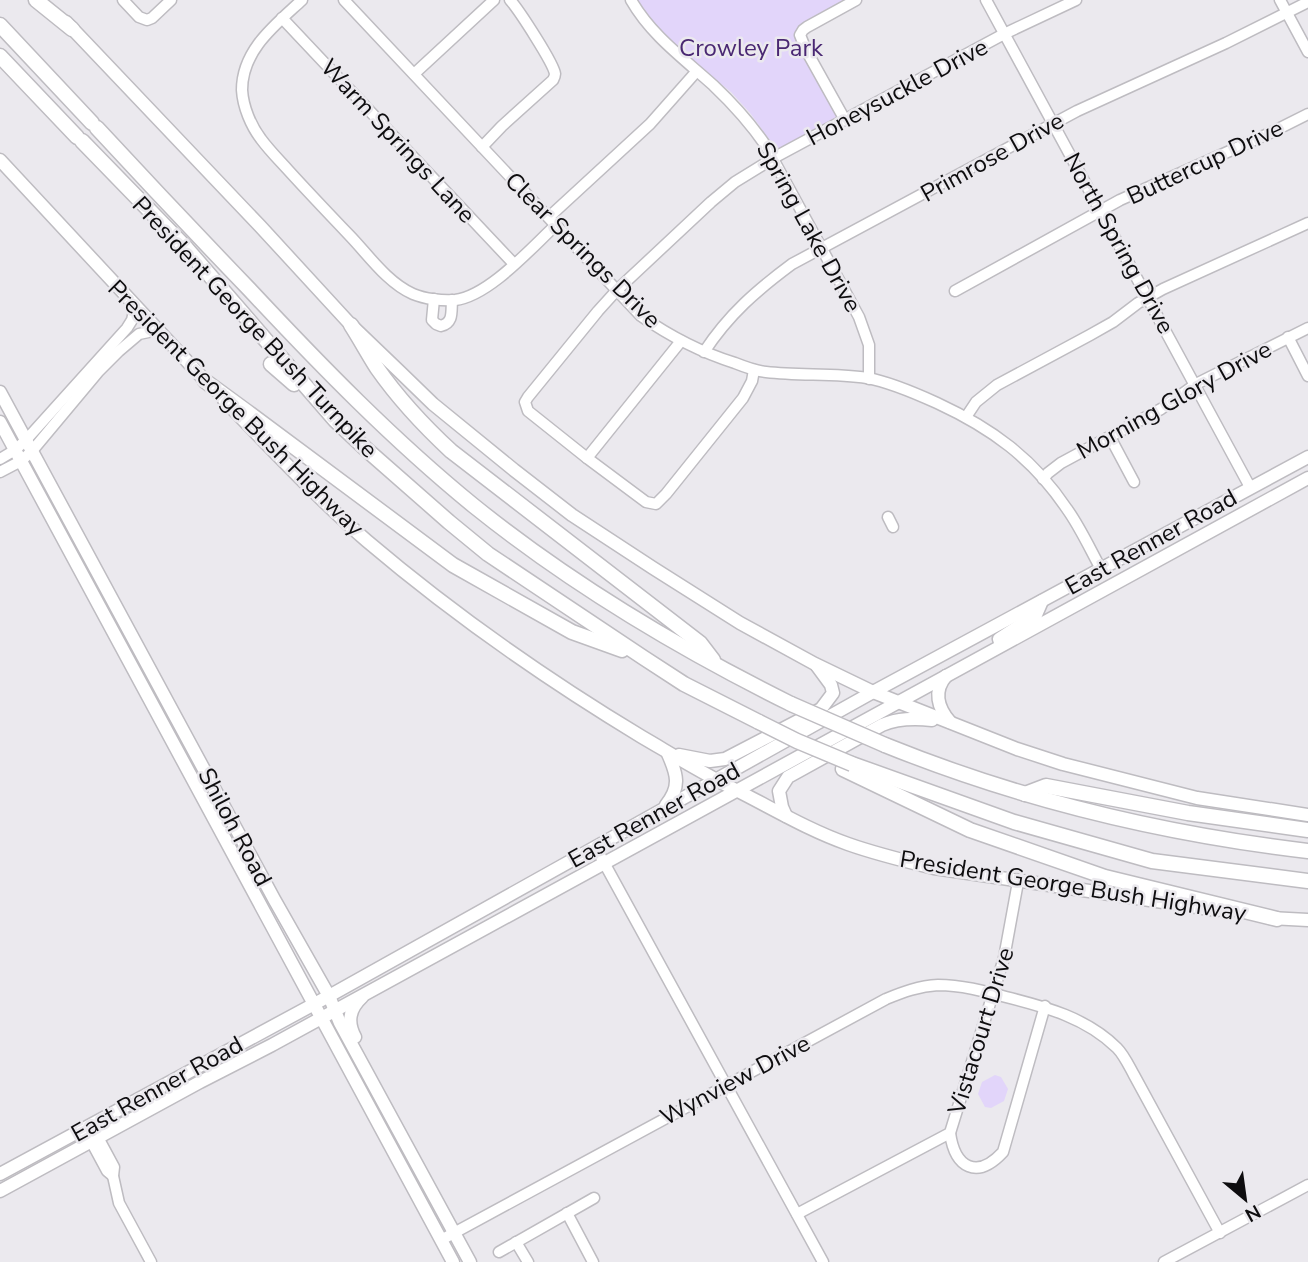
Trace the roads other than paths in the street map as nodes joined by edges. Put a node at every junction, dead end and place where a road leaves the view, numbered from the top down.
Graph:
1 (36, 0) edge
2 (45, 0) edge
3 (123, 0) edge
4 (171, 0) edge
5 (302, 0) edge
6 (494, 0) edge
7 (510, 0) edge
8 (631, 0) edge
9 (856, 0) edge
10 (986, 0) edge
11 (1076, 0) edge
12 (1280, 0) edge
13 (346, 1) edge
14 (1308, 2) edge
15 (1287, 13) junction
16 (282, 18) junction
17 (0, 25) edge
18 (72, 29) junction
19 (1004, 34) junction
20 (1308, 52) edge
21 (0, 56) edge
22 (696, 72) junction
23 (414, 74) junction
24 (1308, 114) edge
25 (845, 120) junction
26 (1053, 124) junction
27 (482, 147) junction
28 (774, 159) junction
29 (0, 160) edge
30 (1101, 210) junction
31 (552, 221) junction
32 (1308, 223) edge
33 (822, 248) junction
34 (514, 264) junction
35 (617, 290) junction
36 (955, 291) dead end
37 (1149, 298) junction
38 (434, 299) junction
39 (452, 300) junction
40 (135, 307) junction
41 (351, 325) junction
42 (1308, 328) edge
43 (158, 330) junction
44 (1288, 337) junction
45 (681, 341) junction
46 (704, 352) junction
47 (271, 364) dead end
48 (754, 370) junction
49 (92, 374) junction
50 (1308, 376) edge
51 (869, 379) junction
52 (205, 381) junction
53 (1196, 384) junction
54 (0, 392) edge
55 (966, 417) junction
56 (335, 420) junction
57 (0, 422) edge
58 (1110, 437) junction
59 (29, 446) junction
60 (18, 456) junction
61 (1308, 457) edge
62 (587, 458) junction
63 (0, 459) edge
64 (0, 472) edge
65 (1308, 478) edge
66 (1043, 479) junction
67 (1133, 482) dead end
68 (1250, 487) junction
69 (1273, 497) junction
70 (1219, 526) junction
71 (1101, 569) junction
72 (1110, 586) junction
73 (1042, 601) junction
74 (1000, 646) junction
75 (643, 658) junction
76 (816, 664) junction
77 (718, 667) junction
78 (947, 674) junction
79 (873, 692) junction
80 (897, 702) junction
81 (950, 722) junction
82 (187, 737) junction
83 (172, 740) junction
84 (668, 754) junction
85 (848, 766) junction
86 (715, 780) junction
87 (736, 790) junction
88 (1025, 794) junction
89 (664, 808) junction
90 (1308, 815) edge
91 (786, 816) junction
92 (1308, 830) edge
93 (596, 848) junction
94 (1308, 851) edge
95 (604, 863) junction
96 (1308, 881) edge
97 (1018, 882) junction
98 (274, 898) junction
99 (261, 906) junction
100 (490, 907) junction
101 (1277, 919) junction
102 (1308, 920) edge
103 (482, 929) junction
104 (444, 932) junction
105 (441, 952) junction
106 (994, 993) junction
107 (365, 994) junction
108 (329, 996) junction
109 (314, 1003) junction
110 (1045, 1006) junction
111 (335, 1010) junction
112 (321, 1018) junction
113 (725, 1085) junction
114 (377, 1091) junction
115 (395, 1124) junction
116 (88, 1126) junction
117 (381, 1131) junction
118 (950, 1133) junction
119 (95, 1139) junction
120 (0, 1174) edge
121 (1308, 1185) edge
122 (0, 1191) edge
123 (594, 1198) dead end
124 (567, 1213) junction
125 (797, 1214) junction
126 (454, 1233) junction
127 (1220, 1233) junction
128 (440, 1240) junction
129 (516, 1242) junction
130 (499, 1252) dead end
131 (592, 1261) edge
132 (152, 1262) edge
133 (453, 1262) edge
134 (470, 1262) edge
135 (528, 1262) edge
136 (824, 1262) edge
137 (1164, 1262) edge

1 - 18 highway
2 - 18 main road
3 - 4 street
5 - 16 street
6 - 23 street
7 - 27 street
8 - 22 street, Spring Lake Drive
9 - 25 street
10 - 19 street, North Spring Drive
11 - 19 street, Honeysuckle Drive
12 - 15 street
13 - 23 street, Clear Springs Drive
14 - 15 street, Primrose Drive
15 - 20 street
15 - 26 street, Primrose Drive
16 - 34 street, Warm Springs Lane
16 - 38 street
17 - 77 highway, President George Bush Turnpike
18 - 41 main road
19 - 25 street, Honeysuckle Drive
19 - 26 street, North Spring Drive
21 - 56 highway, President George Bush Turnpike
22 - 28 street, Spring Lake Drive
22 - 31 street
23 - 27 street, Clear Springs Drive
24 - 30 street, Buttercup Drive
25 - 28 street, Honeysuckle Drive
26 - 30 street, North Spring Drive
26 - 33 street, Primrose Drive
27 - 31 street, Clear Springs Drive
28 - 33 street, Spring Lake Drive
28 - 35 street, Honeysuckle Drive
29 - 40 main road, President George Bush Highway
30 - 36 street, Buttercup Drive
30 - 37 street, North Spring Drive
31 - 34 street
31 - 35 street, Clear Springs Drive
32 - 37 street
33 - 46 street, Primrose Drive
33 - 51 street, Spring Lake Drive
34 - 39 street
35 - 45 street, Clear Springs Drive
35 - 62 street, Honeysuckle Drive
37 - 53 street, North Spring Drive
37 - 55 street
38 - 39 street
38 - 39 street
40 - 43 main road, President George Bush Highway
40 - 49 street
41 - 76 main road
41 - 77 highway
42 - 44 street, Morning Glory Drive
43 - 49 street
43 - 52 main road, President George Bush Highway
44 - 50 street
44 - 53 street, Morning Glory Drive
45 - 46 street, Clear Springs Drive
45 - 62 street
46 - 48 street, Clear Springs Drive
47 - 56 highway
48 - 51 street, Clear Springs Drive
48 - 62 street
49 - 59 street
51 - 55 street, Clear Springs Drive
52 - 75 highway
52 - 84 main road, President George Bush Highway
53 - 58 street, Morning Glory Drive
53 - 68 street, North Spring Drive
54 - 59 main road, Shiloh Road
55 - 66 street, Clear Springs Drive
56 - 75 highway, President George Bush Turnpike
57 - 60 main road, Shiloh Road
58 - 66 street, Morning Glory Drive
58 - 67 street
59 - 60 street
59 - 82 main road, Shiloh Road
60 - 63 street
60 - 64 street
60 - 83 main road, Shiloh Road
61 - 68 main road, East Renner Road
65 - 69 main road, East Renner Road
66 - 71 street, Clear Springs Drive
68 - 69 main road
68 - 70 main road
68 - 71 main road, East Renner Road
69 - 70 main road, East Renner Road
70 - 72 main road, East Renner Road
71 - 72 main road
71 - 73 main road, East Renner Road
72 - 74 main road, East Renner Road
73 - 74 main road
73 - 79 main road, East Renner Road
74 - 78 main road, East Renner Road
75 - 85 highway, President George Bush Turnpike, bridge
76 - 79 main road
76 - 84 main road
77 - 88 highway, President George Bush Turnpike, bridge
78 - 80 main road, East Renner Road
78 - 81 main road
79 - 80 main road
79 - 86 main road, East Renner Road
80 - 81 main road
80 - 87 main road, East Renner Road
81 - 90 main road
81 - 91 main road
82 - 83 main road
82 - 98 main road, Shiloh Road
83 - 99 main road, Shiloh Road
84 - 86 main road, President George Bush Highway
84 - 89 main road
85 - 96 highway
85 - 101 highway
86 - 87 main road, President George Bush Highway
86 - 89 main road, East Renner Road
87 - 91 main road, President George Bush Highway
87 - 95 main road, East Renner Road
88 - 92 highway
88 - 94 highway, President George Bush Turnpike
89 - 93 main road, East Renner Road
91 - 97 main road, President George Bush Highway
93 - 95 street
93 - 100 main road, East Renner Road
95 - 103 main road, East Renner Road
95 - 113 street
97 - 101 main road, President George Bush Highway
97 - 106 street, Vistacourt Drive
98 - 99 main road
98 - 108 main road, Shiloh Road
99 - 109 main road, Shiloh Road
100 - 103 main road
100 - 104 main road, East Renner Road
101 - 102 main road, President George Bush Highway
103 - 105 main road, East Renner Road
104 - 105 main road
104 - 108 main road, East Renner Road
105 - 107 main road, East Renner Road
106 - 110 street, Wynview Drive
106 - 113 street, Wynview Drive
106 - 118 street, Vistacourt Drive
107 - 111 main road, East Renner Road
107 - 114 main road
108 - 109 main road, East Renner Road
108 - 111 main road, Shiloh Road
109 - 112 main road, Shiloh Road
109 - 116 main road, East Renner Road
110 - 118 street
110 - 127 street, Wynview Drive
111 - 112 main road, East Renner Road
111 - 114 main road, Shiloh Road
112 - 117 main road, Shiloh Road
112 - 119 main road, East Renner Road
113 - 125 street
113 - 126 street, Wynview Drive
114 - 115 main road, Shiloh Road
115 - 117 main road
115 - 126 main road, Shiloh Road
116 - 119 main road
116 - 120 main road, East Renner Road
117 - 128 main road, Shiloh Road
118 - 125 street, Vistacourt Drive
119 - 122 main road, East Renner Road
119 - 132 street
121 - 127 street
123 - 124 street
124 - 129 street
124 - 131 street
125 - 136 street
126 - 128 street, Wynview Drive
126 - 134 main road, Shiloh Road
127 - 137 street
128 - 133 main road, Shiloh Road
129 - 130 street
129 - 135 street

